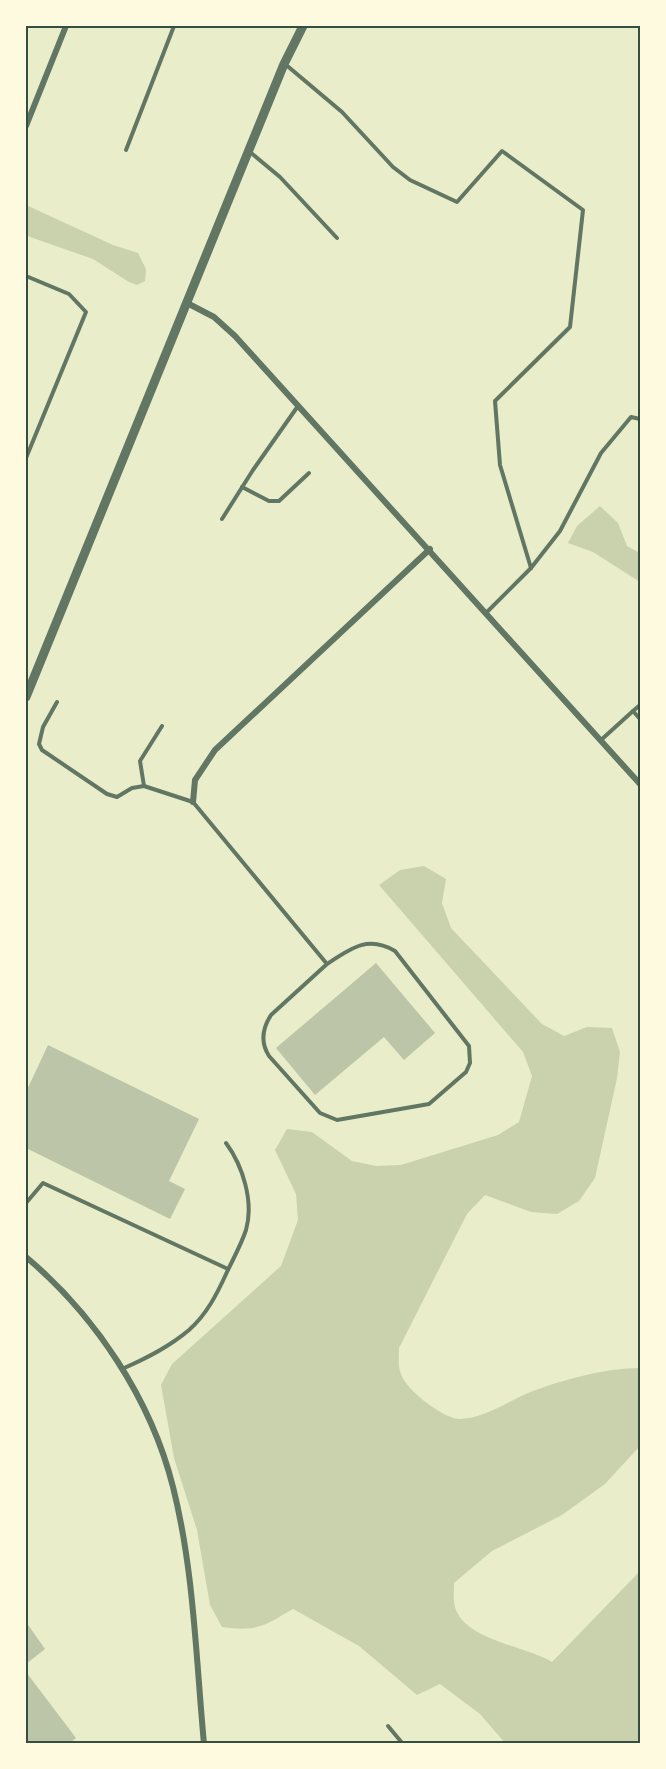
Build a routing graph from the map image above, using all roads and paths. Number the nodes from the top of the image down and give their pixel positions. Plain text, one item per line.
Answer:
1 (66, 26) edge
2 (174, 26) edge
3 (295, 26) edge
4 (303, 26) edge
5 (291, 48) junction
6 (284, 64) junction
7 (26, 126) edge
8 (126, 150) dead end
9 (250, 152) junction
10 (337, 238) dead end
11 (26, 276) edge
12 (186, 303) junction
13 (299, 406) junction
14 (640, 419) edge
15 (26, 458) edge
16 (309, 473) dead end
17 (242, 487) junction
18 (222, 519) dead end
19 (430, 549) junction
20 (531, 568) junction
21 (487, 612) junction
22 (26, 697) edge
23 (57, 702) dead end
24 (640, 705) edge
25 (633, 711) junction
26 (640, 719) edge
27 (162, 726) dead end
28 (601, 740) junction
29 (640, 784) edge
30 (144, 786) junction
31 (193, 802) junction
32 (327, 964) junction
33 (226, 1143) dead end
34 (26, 1203) edge
35 (26, 1257) edge
36 (228, 1269) junction
37 (122, 1369) junction
38 (388, 1726) dead end
39 (204, 1743) edge
40 (403, 1743) edge

1 - 7 street
2 - 8 lane
3 - 5 street
4 - 5 street
5 - 6 street
6 - 9 street
6 - 20 lane
9 - 10 lane
9 - 12 street
11 - 15 lane
12 - 13 street
12 - 22 street
13 - 17 lane
13 - 19 street
14 - 20 lane
16 - 17 lane
17 - 18 lane
19 - 21 street
19 - 31 street
20 - 21 lane
21 - 28 street
23 - 30 lane
24 - 25 lane
25 - 26 lane
25 - 28 lane
27 - 30 lane
28 - 29 street
30 - 31 lane
31 - 32 lane
32 - 32 lane
33 - 36 lane
34 - 36 lane
35 - 37 street
36 - 37 lane
37 - 39 street
38 - 40 lane

